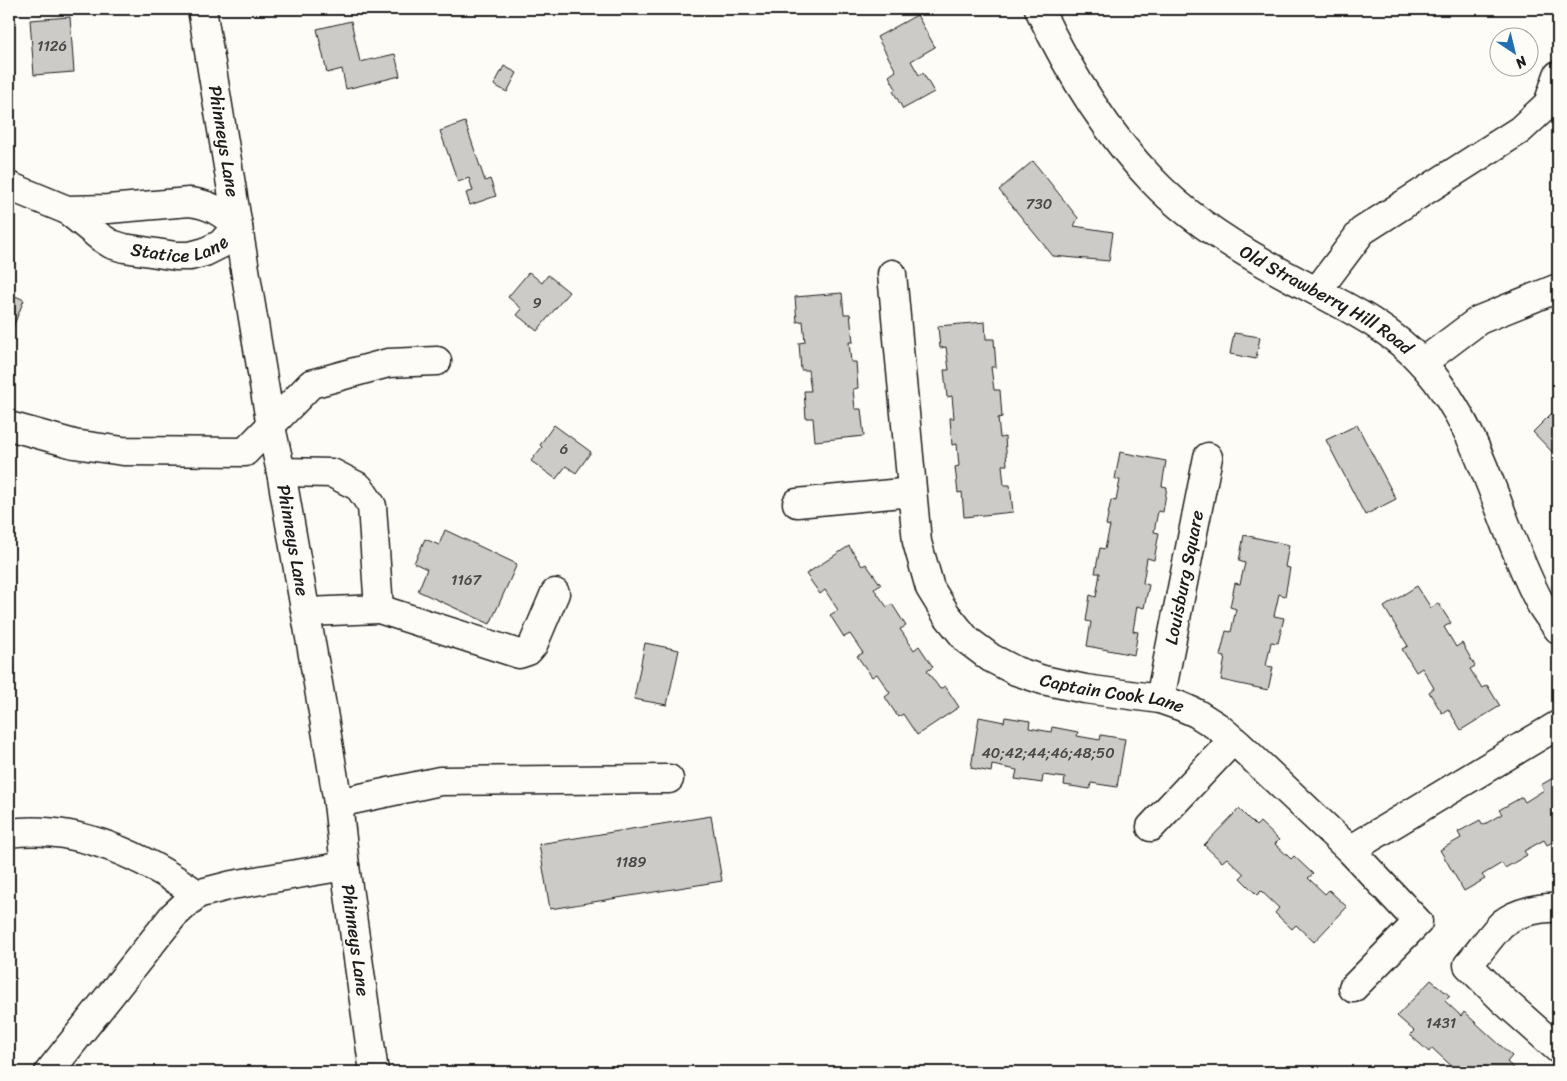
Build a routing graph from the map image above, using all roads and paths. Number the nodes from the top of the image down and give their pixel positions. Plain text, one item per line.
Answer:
1 (202, 9) edge
2 (1039, 9) edge
3 (1558, 75) edge
4 (9, 186) edge
5 (67, 210) junction
6 (238, 225) junction
7 (892, 274) dead end
8 (1558, 288) edge
9 (1317, 291) junction
10 (437, 362) dead end
11 (1422, 363) junction
12 (9, 426) edge
13 (271, 426) junction
14 (1208, 457) dead end
15 (281, 472) junction
16 (912, 492) junction
17 (797, 503) dead end
18 (555, 593) dead end
19 (379, 608) junction
20 (307, 612) junction
21 (1558, 629) edge
22 (1160, 699) junction
23 (1558, 725) edge
24 (1233, 740) junction
25 (669, 779) dead end
26 (338, 803) junction
27 (1151, 827) dead end
28 (9, 833) edge
29 (1350, 850) junction
30 (345, 866) junction
31 (197, 894) junction
32 (1558, 908) edge
33 (1353, 988) dead end
34 (1558, 1049) edge
35 (49, 1072) edge
36 (374, 1072) edge

1 - 6 street, Phinneys Lane
2 - 9 street, Old Strawberry Hill Road
3 - 9 street
4 - 5 street, Statice Lane
5 - 6 street, Statice Lane
5 - 6 street, Statice Lane
6 - 13 street, Phinneys Lane
7 - 16 street, Captain Cook Lane
8 - 11 street
9 - 11 street, Old Strawberry Hill Road
10 - 13 street
11 - 21 street, Old Strawberry Hill Road
12 - 13 street
13 - 15 street, Phinneys Lane
14 - 22 street, Louisburg Square
15 - 19 street
15 - 20 street, Phinneys Lane
16 - 17 street
16 - 22 street, Captain Cook Lane
18 - 19 street
19 - 20 street
20 - 26 street, Phinneys Lane
22 - 24 street, Captain Cook Lane
23 - 29 street
24 - 27 street
24 - 29 street, Captain Cook Lane
25 - 26 street
26 - 30 street, Phinneys Lane
28 - 31 street
29 - 33 street, Captain Cook Lane
30 - 31 street
30 - 36 street, Phinneys Lane
31 - 35 street
32 - 34 street

